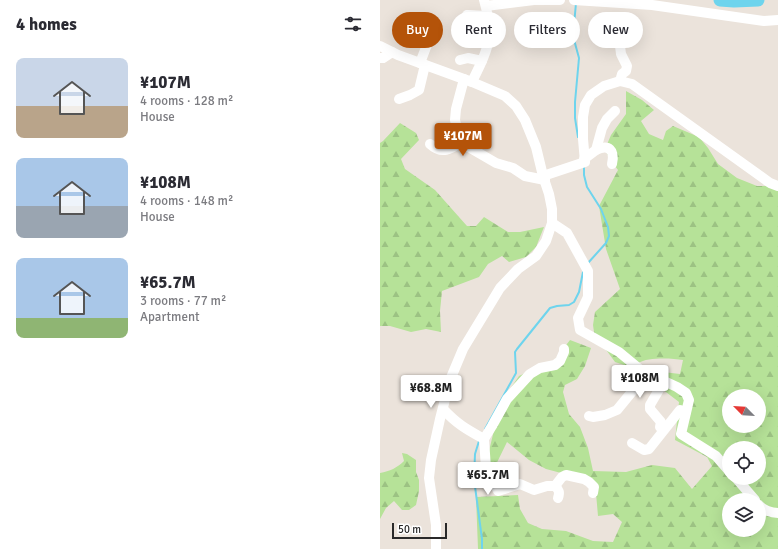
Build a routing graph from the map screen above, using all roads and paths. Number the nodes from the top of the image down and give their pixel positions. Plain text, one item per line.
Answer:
1 (560, 0) edge
2 (574, 0) edge
3 (485, 2) edge
4 (486, 12) edge
5 (778, 20) edge
6 (380, 46) edge
7 (427, 48) edge
8 (487, 48) edge
9 (620, 48) edge
10 (392, 52) junction
11 (380, 58) edge
12 (460, 60) dead end
13 (482, 61) junction
14 (423, 64) junction
15 (468, 81) junction
16 (620, 81) junction
17 (399, 99) dead end
18 (615, 111) dead end
19 (462, 142) junction
20 (430, 144) dead end
21 (596, 150) junction
22 (584, 159) junction
23 (612, 164) dead end
24 (544, 178) junction
25 (778, 186) edge
26 (552, 223) junction
27 (564, 349) dead end
28 (644, 374) junction
29 (664, 381) junction
30 (443, 409) junction
31 (686, 412) junction
32 (589, 416) dead end
33 (660, 427) dead end
34 (484, 438) junction
35 (632, 443) dead end
36 (722, 463) edge
37 (742, 485) edge
38 (555, 486) junction
39 (593, 492) dead end
40 (749, 493) edge
41 (558, 498) dead end
42 (766, 510) edge
43 (778, 513) edge
44 (436, 549) edge

1 - 3 street
2 - 5 street
3 - 4 street
6 - 10 street
7 - 14 street
8 - 13 street
9 - 16 street
10 - 11 street
10 - 14 street
12 - 13 street
13 - 15 street
14 - 15 street
14 - 17 street
15 - 19 street
15 - 24 street
16 - 22 street
16 - 25 street
18 - 21 street
19 - 20 street
19 - 24 street
21 - 22 street
21 - 23 street
22 - 24 street
24 - 26 street
26 - 28 street
26 - 30 street
27 - 34 street
28 - 29 street
28 - 32 street
29 - 31 street
29 - 33 street
30 - 34 street
30 - 44 street
31 - 35 street
31 - 36 street
34 - 38 street
37 - 40 street
38 - 39 street
38 - 41 street
42 - 43 street

